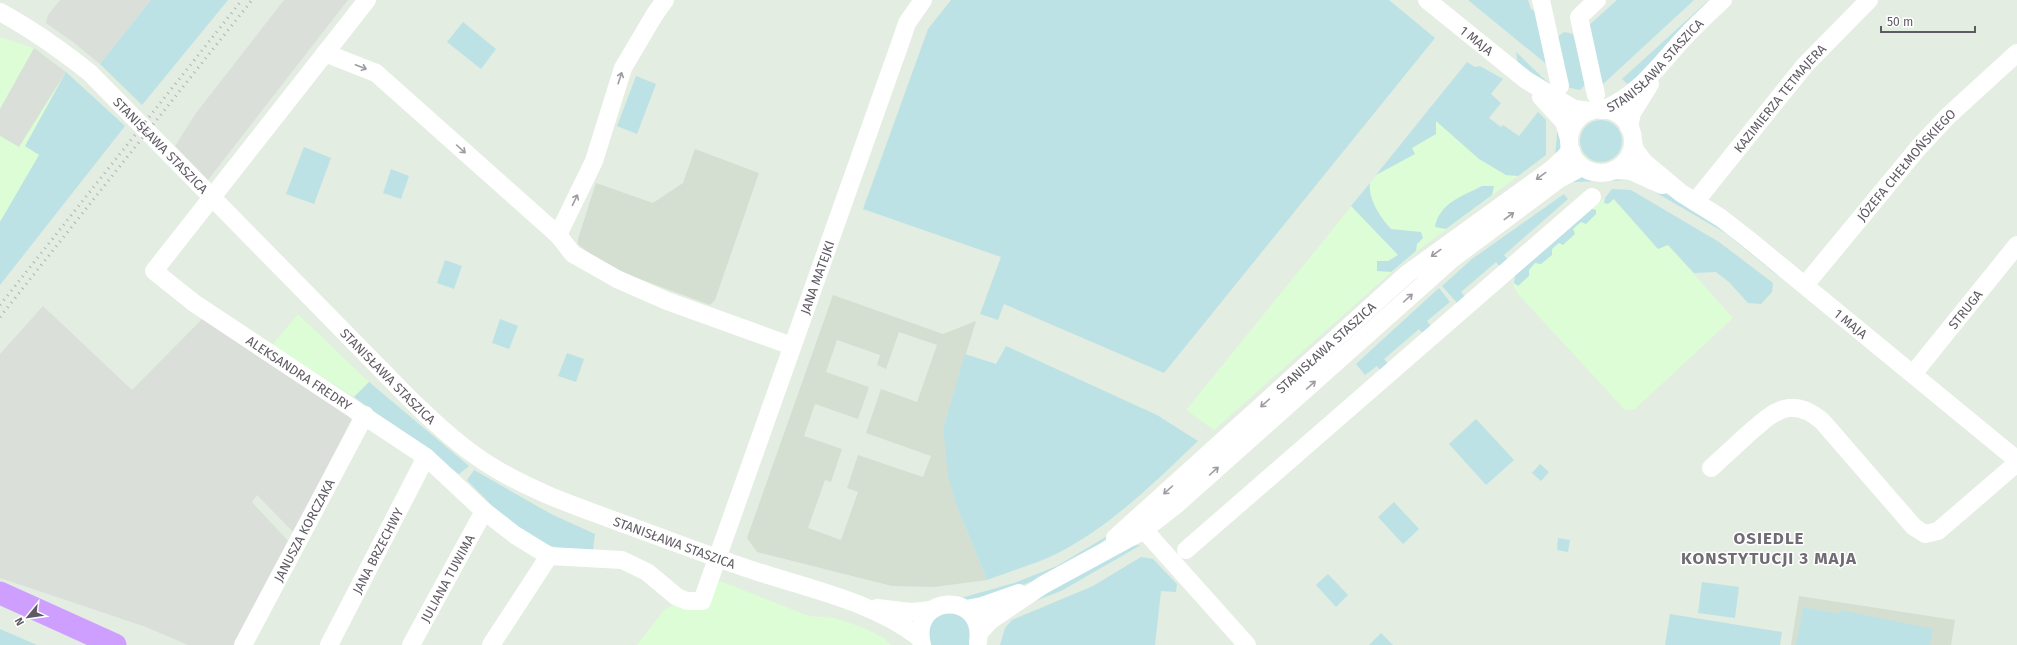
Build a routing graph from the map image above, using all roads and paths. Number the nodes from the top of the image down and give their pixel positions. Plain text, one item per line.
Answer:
1 (366, 0) edge
2 (665, 0) edge
3 (924, 0) edge
4 (1427, 0) edge
5 (1541, 0) edge
6 (1597, 0) edge
7 (1723, 0) edge
8 (1869, 0) edge
9 (0, 12) edge
10 (325, 53) junction
11 (2017, 53) edge
12 (1659, 68) junction
13 (1526, 80) junction
14 (1560, 86) dead end
15 (1596, 105) junction
16 (1631, 134) junction
17 (1570, 145) junction
18 (1582, 167) junction
19 (1614, 170) junction
20 (1592, 197) dead end
21 (1688, 198) junction
22 (558, 235) junction
23 (2017, 245) edge
24 (1805, 285) junction
25 (792, 346) junction
26 (1913, 374) junction
27 (365, 415) junction
28 (426, 457) junction
29 (2017, 462) edge
30 (1711, 468) dead end
31 (484, 511) junction
32 (1139, 525) junction
33 (1186, 550) dead end
34 (549, 556) junction
35 (717, 558) junction
36 (1043, 585) junction
37 (862, 606) junction
38 (966, 609) junction
39 (931, 610) junction
40 (978, 639) edge
41 (921, 641) edge
42 (243, 645) edge
43 (329, 645) edge
44 (411, 645) edge
45 (491, 645) edge
46 (1247, 645) edge

1 - 10 street, ALEKSANDRA FREDRY
22 -> 2 street
3 - 25 street, JANA MATEJKI
4 - 13 street, 1 MAJA
5 - 14 street
6 - 15 street
7 - 12 street, STANISŁAWA STASZICA
8 - 21 street, KAZIMIERZA TETMAJERA
9 - 35 street, STANISŁAWA STASZICA
10 -> 22 street
10 - 27 street, ALEKSANDRA FREDRY
11 - 24 street, JÓZEFA CHEŁMOŃSKIEGO
12 - 15 street, STANISŁAWA STASZICA
12 - 16 street
13 - 15 street, 1 MAJA
13 - 17 street, 1 MAJA
15 - 16 street
15 - 17 street
16 - 19 street
16 - 21 street, 1 MAJA
17 - 18 street
17 -> 32 street, STANISŁAWA STASZICA
18 - 19 street
32 -> 18 street, STANISŁAWA STASZICA
19 - 21 street, 1 MAJA
20 - 33 street
21 - 24 street, 1 MAJA
22 - 25 street
23 - 26 street, STRUGA
24 - 26 street, 1 MAJA
25 - 35 street, JANA MATEJKI
26 - 29 street, 1 MAJA
27 - 28 street, ALEKSANDRA FREDRY
27 - 42 street, JANUSZA KORCZAKA
28 - 31 street, ALEKSANDRA FREDRY
28 - 43 street, JANA BRZECHWY
29 - 30 street
31 - 34 street, ALEKSANDRA FREDRY
31 - 44 street, JULIANA TUWIMA
32 - 36 street, STANISŁAWA STASZICA
32 - 46 street
34 - 35 street, ALEKSANDRA FREDRY
34 - 45 street
35 - 37 street, STANISŁAWA STASZICA
36 - 38 street, STANISŁAWA STASZICA
36 - 40 street, STANISŁAWA STASZICA
37 - 39 street, STANISŁAWA STASZICA
37 - 41 street, STANISŁAWA STASZICA
38 - 39 street, STANISŁAWA STASZICA
38 - 40 street
39 - 41 street

